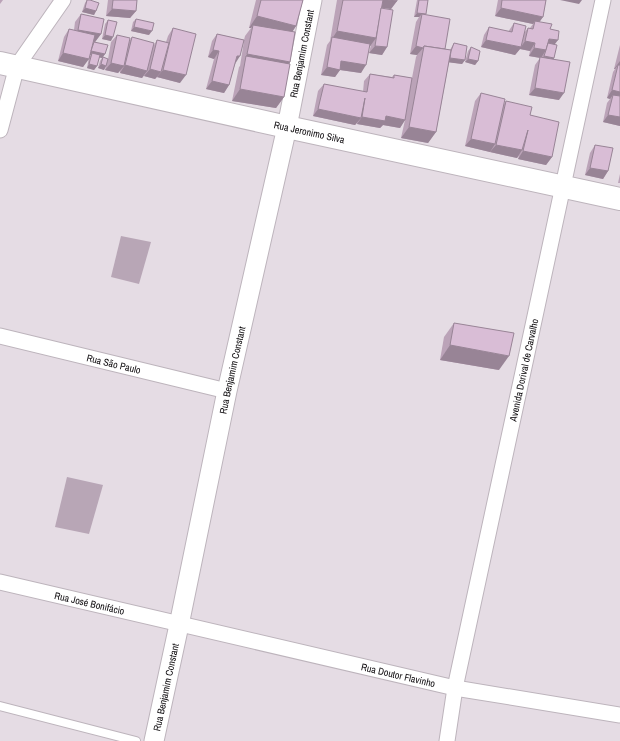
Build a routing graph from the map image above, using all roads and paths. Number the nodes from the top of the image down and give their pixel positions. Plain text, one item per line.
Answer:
1 (63, 0) edge
2 (312, 0) edge
3 (603, 0) edge
4 (8, 64) edge
5 (287, 127) junction
6 (0, 130) edge
7 (563, 186) junction
8 (620, 199) edge
9 (0, 336) edge
10 (227, 391) junction
11 (0, 582) edge
12 (179, 625) junction
13 (455, 688) junction
14 (0, 706) edge
15 (620, 715) edge
16 (136, 741) edge
17 (154, 741) edge
18 (448, 741) edge

1 - 4 street
2 - 5 street, Rua Benjamim Constant
3 - 7 street, Avenida Dorival de Carvalho
4 - 5 main road, Rua Jeronimo Silva
4 - 6 street
5 - 7 main road, Rua Jeronimo Silva
5 - 10 street, Rua Benjamim Constant
7 - 8 main road, Rua Jeronimo Silva
7 - 13 street, Avenida Dorival de Carvalho
9 - 10 street, Rua São Paulo
10 - 12 street, Rua Benjamim Constant
11 - 12 street, Rua José Bonifácio
12 - 13 street, Rua Doutor Flavinho
12 - 17 street, Rua Benjamim Constant
13 - 15 street, Rua Doutor Flavinho
13 - 18 street, Avenida Dorival de Carvalho
14 - 16 lane

